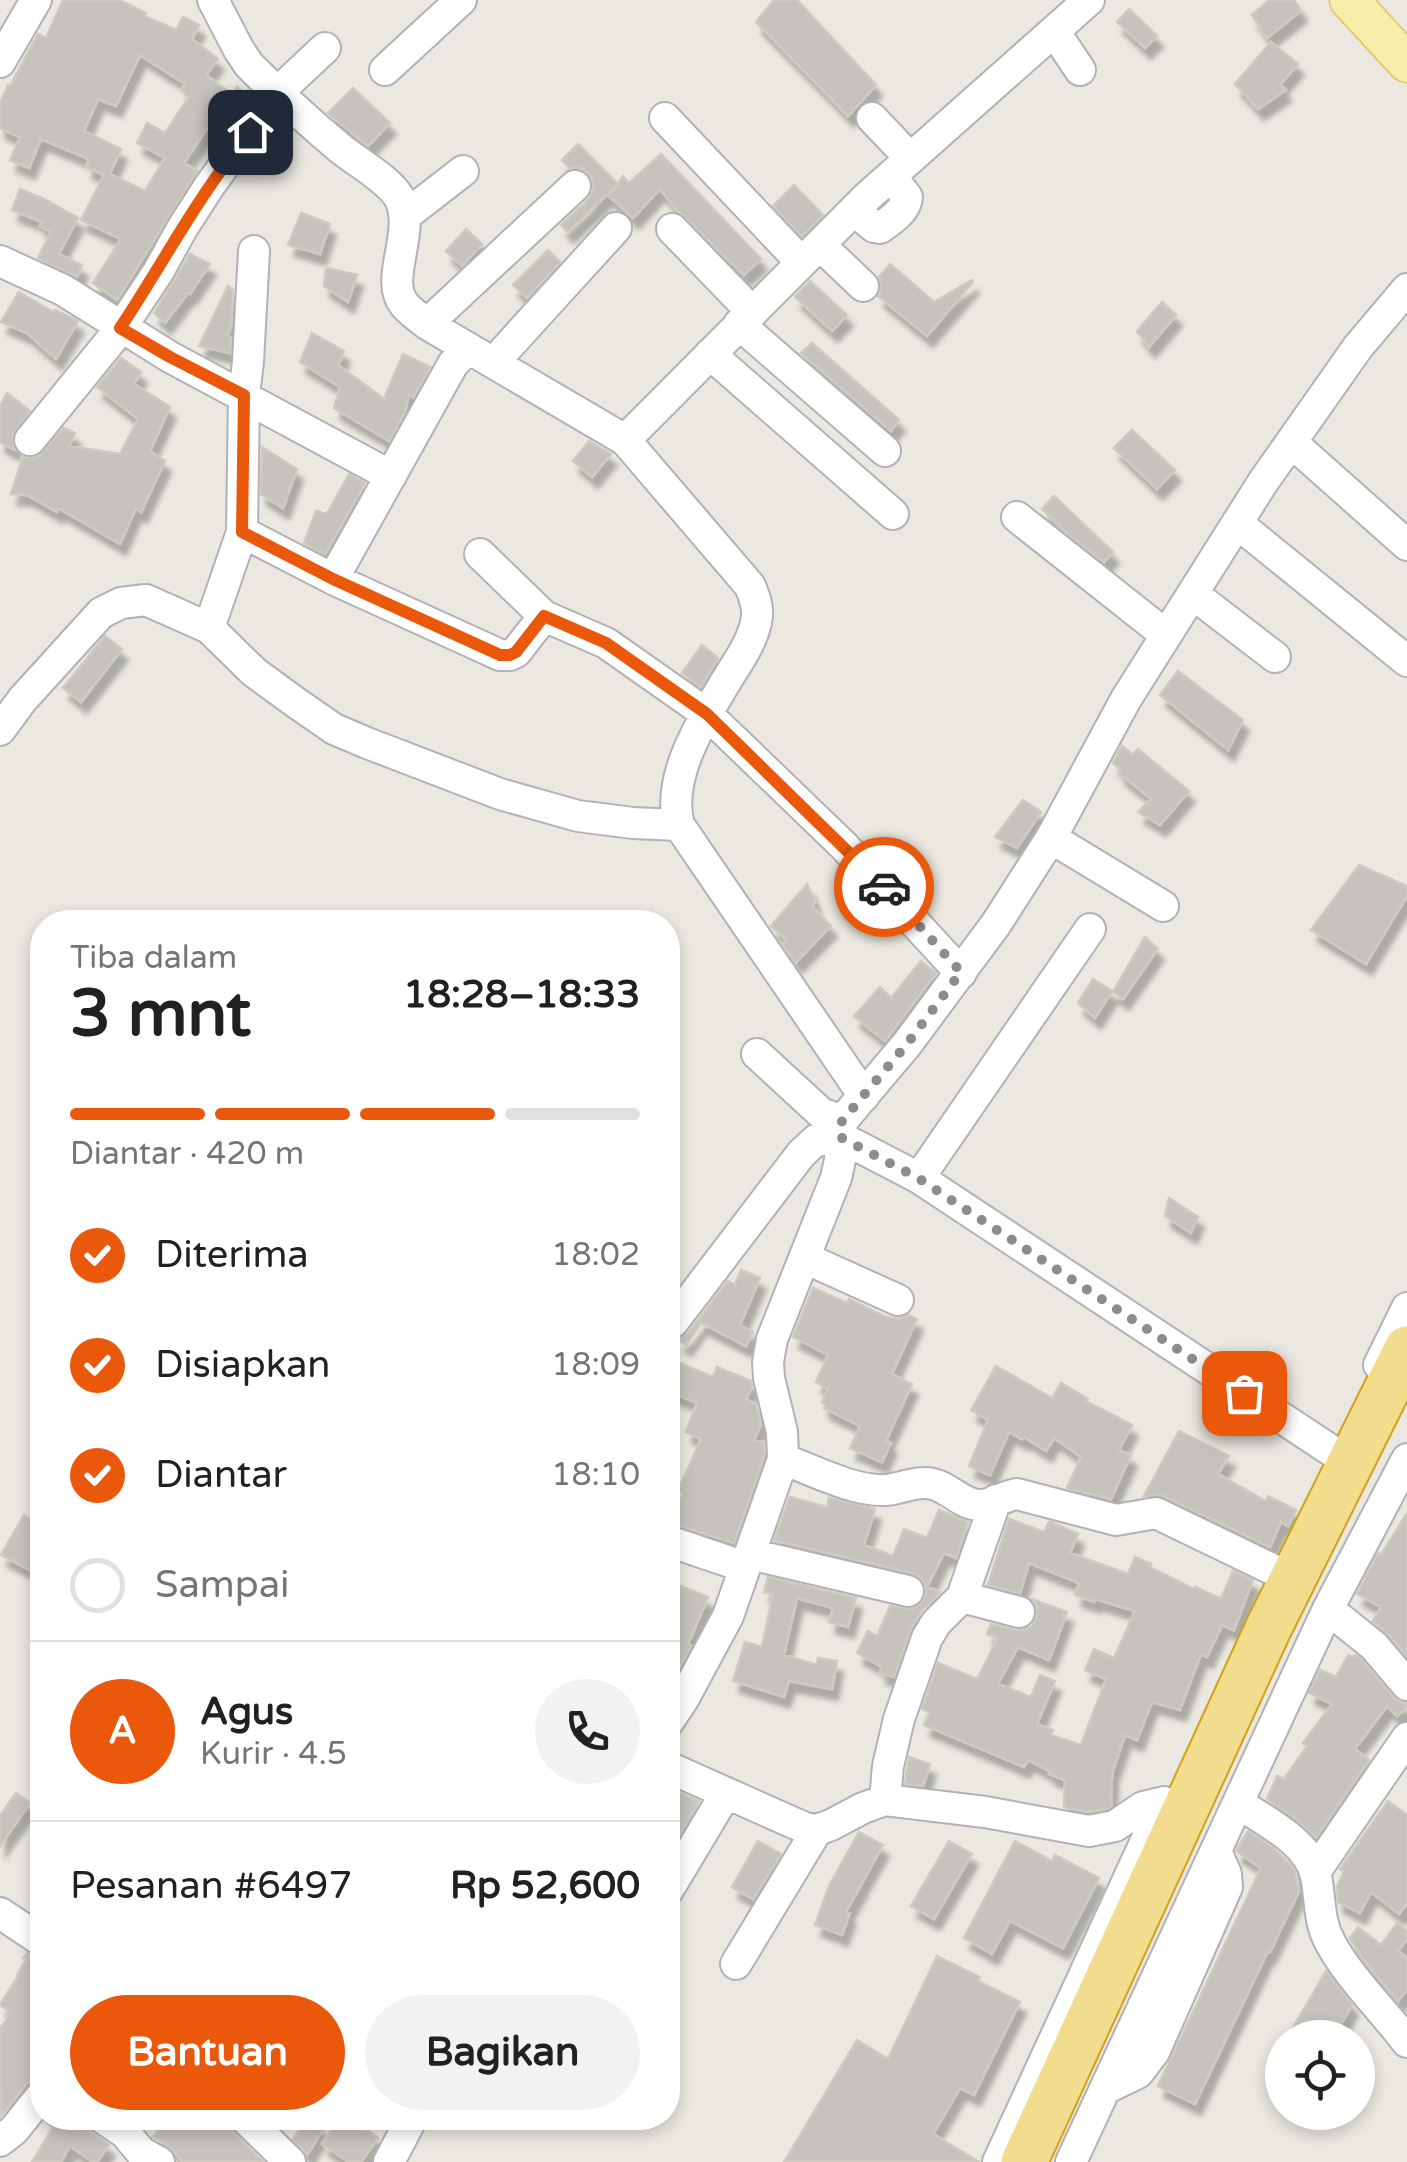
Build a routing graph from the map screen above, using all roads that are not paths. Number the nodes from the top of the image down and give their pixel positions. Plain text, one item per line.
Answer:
1 (36, 0) edge
2 (213, 0) edge
3 (460, 0) edge
4 (1089, 0) edge
5 (1351, 1) edge
6 (1054, 31) junction
7 (325, 48) dead end
8 (0, 62) edge
9 (1407, 63) edge
10 (385, 70) dead end
11 (1080, 70) dead end
12 (277, 93) junction
13 (665, 118) dead end
14 (872, 118) dead end
15 (900, 167) junction
16 (463, 172) dead end
17 (575, 186) dead end
18 (405, 216) junction
19 (616, 228) dead end
20 (672, 229) dead end
21 (254, 250) dead end
22 (810, 253) junction
23 (0, 261) edge
24 (863, 286) dead end
25 (1407, 289) edge
26 (745, 318) junction
27 (428, 324) junction
28 (120, 328) junction
29 (710, 354) junction
30 (480, 355) junction
31 (244, 395) junction
32 (30, 440) dead end
33 (625, 440) junction
34 (1291, 442) junction
35 (885, 451) dead end
36 (391, 476) junction
37 (893, 514) dead end
38 (1017, 516) dead end
39 (1237, 523) junction
40 (242, 532) junction
41 (1407, 545) edge
42 (480, 554) dead end
43 (333, 579) junction
44 (1193, 594) junction
45 (544, 616) junction
46 (209, 628) junction
47 (1166, 635) junction
48 (1275, 657) dead end
49 (1407, 661) edge
50 (707, 714) junction
51 (0, 730) edge
52 (680, 825) junction
53 (1051, 838) junction
54 (1163, 906) dead end
55 (1090, 929) dead end
56 (961, 972) junction
57 (757, 1054) dead end
58 (864, 1096) junction
59 (841, 1129) junction
60 (918, 1178) junction
61 (806, 1258) junction
62 (898, 1300) dead end
63 (1407, 1308) edge
64 (680, 1313) edge
65 (1407, 1349) edge
66 (1407, 1413) edge
67 (1335, 1453) junction
68 (782, 1459) junction
69 (1407, 1459) edge
70 (1400, 1494) edge
71 (996, 1500) junction
72 (680, 1544) edge
73 (748, 1560) junction
74 (1276, 1572) junction
75 (908, 1591) dead end
76 (962, 1597) junction
77 (1328, 1609) junction
78 (1019, 1612) dead end
79 (1407, 1686) edge
80 (680, 1704) edge
81 (1403, 1753) edge
82 (680, 1772) edge
83 (726, 1793) junction
84 (885, 1800) junction
85 (1164, 1802) junction
86 (1238, 1804) junction
87 (817, 1830) junction
88 (680, 1870) edge
89 (1315, 1872) junction
90 (0, 1913) edge
91 (30, 1933) edge
92 (736, 1964) dead end
93 (1407, 2042) edge
94 (30, 2110) edge
95 (121, 2130) edge
96 (257, 2130) edge
97 (406, 2130) edge
98 (0, 2140) edge
99 (159, 2162) edge
100 (290, 2162) edge
101 (389, 2162) edge
102 (998, 2162) edge
103 (1024, 2162) edge
104 (1050, 2162) edge
105 (1071, 2162) edge

1 - 8 street
2 - 12 street
3 - 10 street
4 - 6 street
5 - 9 main road
6 - 11 street
6 - 15 street
7 - 12 street
12 - 18 street
12 - 28 street
13 - 22 street
14 - 15 street
15 - 22 street
16 - 18 street
17 - 27 street
18 - 27 street
19 - 30 street
20 - 26 street
21 - 31 street
22 - 24 street
22 - 26 street
23 - 28 street
25 - 34 street
26 - 29 street
26 - 35 street
27 - 30 street
28 - 31 street
28 - 32 street
29 - 33 street
29 - 37 street
30 - 33 street
30 - 36 street
31 - 36 street
31 - 40 street
33 - 50 street
34 - 39 street
34 - 41 street
36 - 43 street
38 - 47 street
39 - 44 street
39 - 49 street
40 - 43 street
40 - 46 street
42 - 45 street
43 - 45 street
44 - 47 street
44 - 48 street
45 - 50 street
46 - 51 street
46 - 52 street
47 - 53 street
50 - 52 street
50 - 56 street
52 - 58 street
53 - 54 street
53 - 56 street
55 - 60 street
56 - 58 street
57 - 59 street
58 - 59 street
59 - 60 street
59 - 61 street
59 - 64 street
60 - 67 street
61 - 62 street
61 - 68 street
63 - 67 street
65 - 103 highway
66 - 104 highway
67 - 74 street
68 - 71 street
68 - 73 street
69 - 70 street
70 - 77 street
71 - 74 street
71 - 76 street
72 - 73 street
73 - 75 street
73 - 80 street
74 - 85 street
76 - 78 street
76 - 84 street
77 - 79 street
77 - 86 street
81 - 89 street
82 - 83 street
83 - 87 street
83 - 88 street
84 - 85 street
84 - 87 street
85 - 102 street
86 - 89 street
86 - 105 street
87 - 92 street
89 - 93 street
90 - 91 street
94 - 98 street
95 - 99 street
96 - 100 street
97 - 101 street

